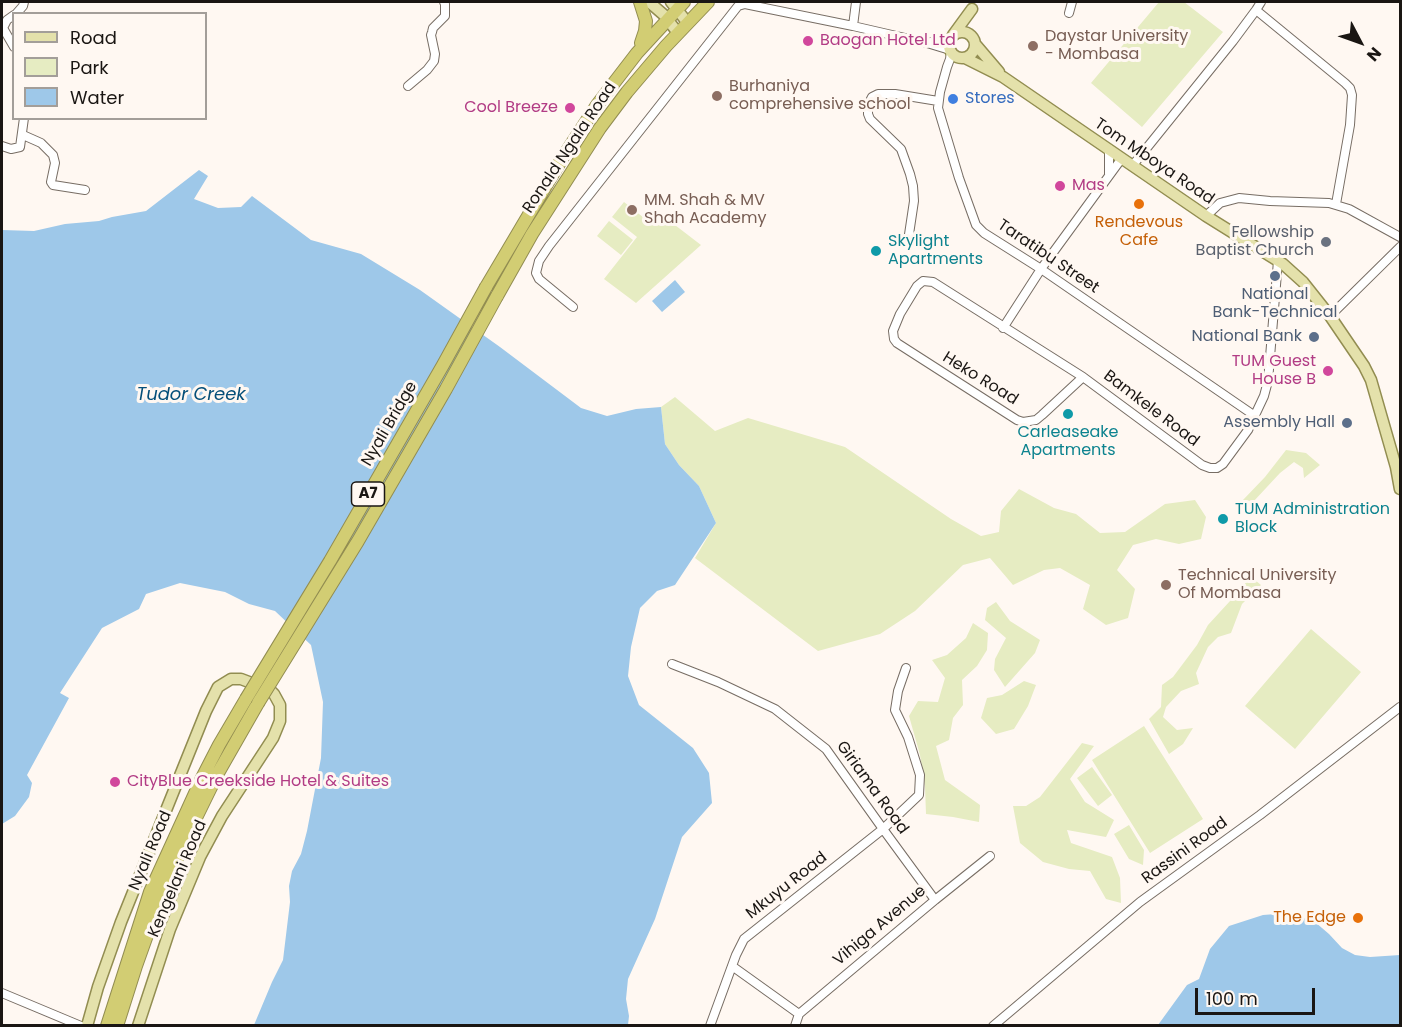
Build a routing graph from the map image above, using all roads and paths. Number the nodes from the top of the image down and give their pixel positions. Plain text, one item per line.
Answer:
1 (444, 2) edge
2 (640, 2) edge
3 (649, 2) edge
4 (708, 2) edge
5 (856, 2) edge
6 (1072, 2) edge
7 (677, 4) edge
8 (973, 5) edge
9 (1259, 6) edge
10 (1069, 13) dead end
11 (12, 16) edge
12 (667, 19) junction
13 (687, 22) junction
14 (853, 26) junction
15 (678, 33) junction
16 (970, 34) junction
17 (12, 44) edge
18 (951, 44) junction
19 (976, 45) junction
20 (637, 53) junction
21 (965, 58) junction
22 (1004, 77) junction
23 (408, 86) dead end
24 (938, 101) junction
25 (24, 120) edge
26 (23, 135) junction
27 (2, 146) edge
28 (1108, 149) junction
29 (1122, 158) junction
30 (1133, 165) junction
31 (1109, 175) junction
32 (85, 190) dead end
33 (1336, 204) junction
34 (1206, 216) junction
35 (1401, 237) edge
36 (908, 241) dead end
37 (1401, 247) edge
38 (1278, 261) junction
39 (1041, 269) junction
40 (486, 287) joint
41 (497, 296) joint
42 (573, 307) dead end
43 (1330, 316) junction
44 (1003, 328) junction
45 (1083, 377) junction
46 (1255, 416) junction
47 (1401, 489) edge
48 (672, 664) dead end
49 (906, 668) dead end
50 (252, 701) junction
51 (1401, 706) edge
52 (882, 829) junction
53 (990, 855) dead end
54 (934, 900) junction
55 (732, 966) junction
56 (2, 993) edge
57 (799, 1014) junction
58 (81, 1026) edge
59 (87, 1026) edge
60 (106, 1026) edge
61 (117, 1026) edge
62 (138, 1026) edge
63 (710, 1026) edge
64 (795, 1026) edge
65 (993, 1026) edge

1 - 23 street
2 - 20 highway
3 - 12 main road
4 - 13 highway, Ronald Ngala Road / A7
5 - 14 street
6 - 10 street
7 - 12 highway, Ronald Ngala Road / A7
7 - 13 main road
8 - 16 main road
8 - 18 main road
9 - 30 street
9 - 33 street
11 - 17 street
12 - 15 main road
12 - 20 highway, Ronald Ngala Road / A7
13 - 15 highway, Ronald Ngala Road / A7
14 - 18 street
14 - 42 street
15 - 41 highway, Ronald Ngala Road / A7
16 - 18 main road
16 - 19 main road
18 - 21 main road
18 - 24 street, Taratibu Street
19 - 21 main road
19 - 22 main road
20 - 40 highway, Ronald Ngala Road / A7
21 - 22 main road
22 - 28 main road, Tom Mboya Road
24 - 36 street
24 - 39 street, Taratibu Street
25 - 26 street
26 - 27 street
26 - 32 street
28 - 29 main road, Tom Mboya Road
28 - 31 street
29 - 30 main road, Tom Mboya Road
29 - 31 street
30 - 34 main road, Tom Mboya Road
31 - 39 street
33 - 34 street
33 - 35 street
34 - 38 main road, Tom Mboya Road
37 - 43 street
38 - 43 main road, Tom Mboya Road
38 - 46 street
39 - 44 street
39 - 46 street, Taratibu Street
40 - 50 highway, Nyali Bridge / A7, bridge
41 - 50 highway, Nyali Bridge / A7, bridge
43 - 47 main road, Tom Mboya Road
44 - 45 street, Heko Road
44 - 45 street, Heko Road
45 - 46 street, Bamkele Road
48 - 52 street, Giriama Road
49 - 52 street, Mkuyu Road
50 - 60 highway, Nyali Road / A7
50 - 61 highway, Nyali Road / A7
51 - 65 street, Rassini Road
52 - 54 street, Giriama Road
52 - 55 street, Mkuyu Road
53 - 54 street, Vihiga Avenue
54 - 57 street, Vihiga Avenue
55 - 57 street
55 - 63 street, Mkuyu Road
56 - 58 street
57 - 64 street
59 - 62 main road, Kengelani Road

